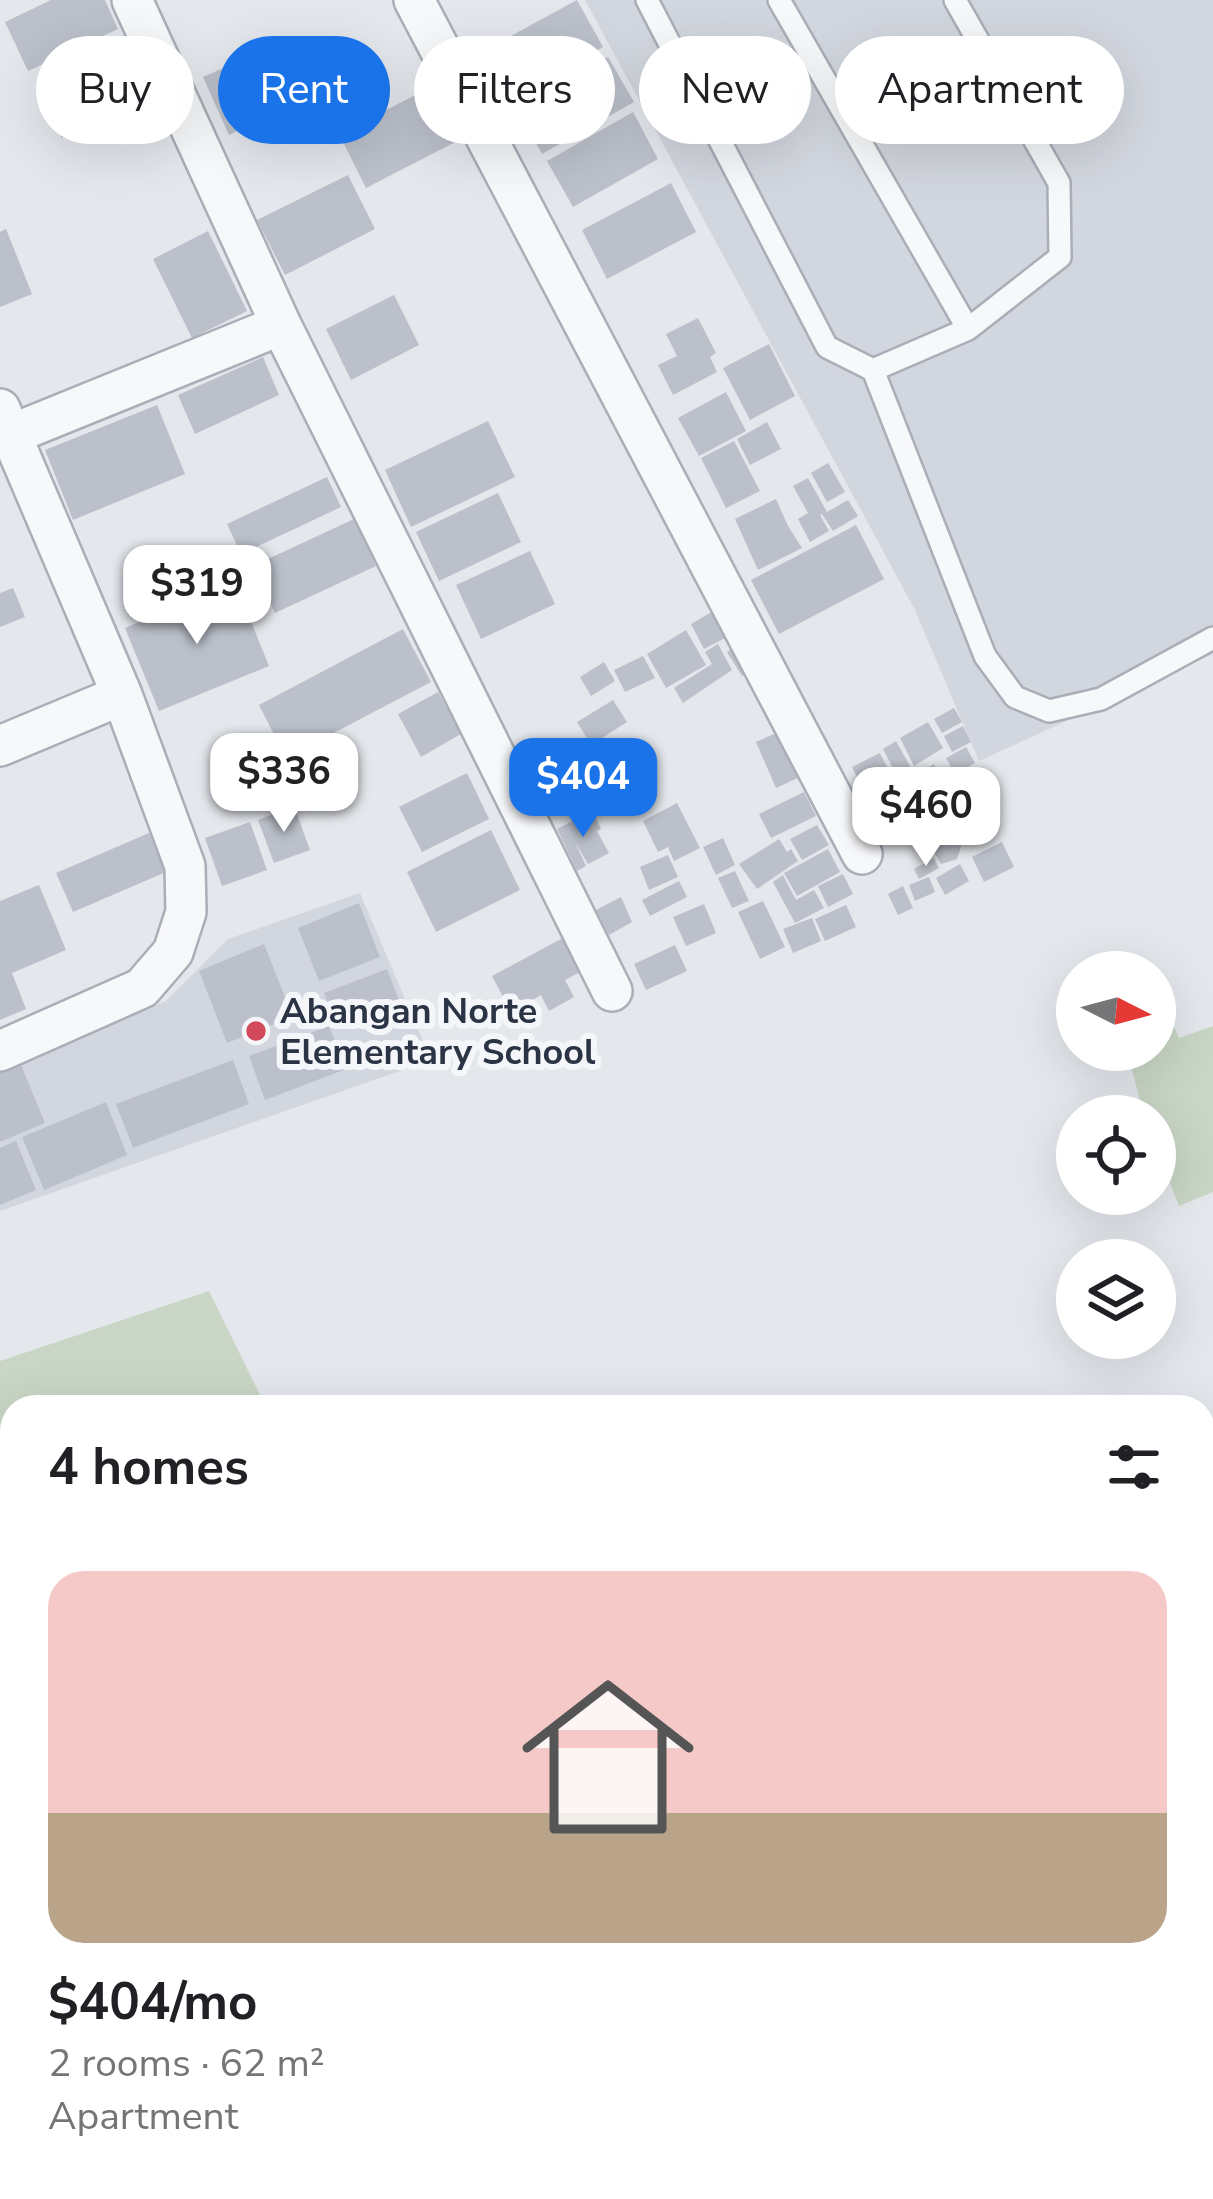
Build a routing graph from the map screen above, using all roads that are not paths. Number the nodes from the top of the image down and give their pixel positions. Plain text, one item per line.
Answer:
1 (132, 0) edge
2 (414, 0) edge
3 (647, 0) edge
4 (779, 0) edge
5 (956, 0) edge
6 (281, 326) junction
7 (968, 328) junction
8 (873, 370) junction
9 (4, 427) edge
10 (1213, 638) edge
11 (122, 695) junction
12 (0, 746) edge
13 (862, 854) dead end
14 (612, 991) dead end
15 (0, 1051) edge

1 - 6 street
2 - 13 street
3 - 8 lane
4 - 7 lane
5 - 7 lane
6 - 9 street
6 - 14 street
7 - 8 lane
8 - 10 lane
9 - 11 street
11 - 12 street
11 - 15 street

